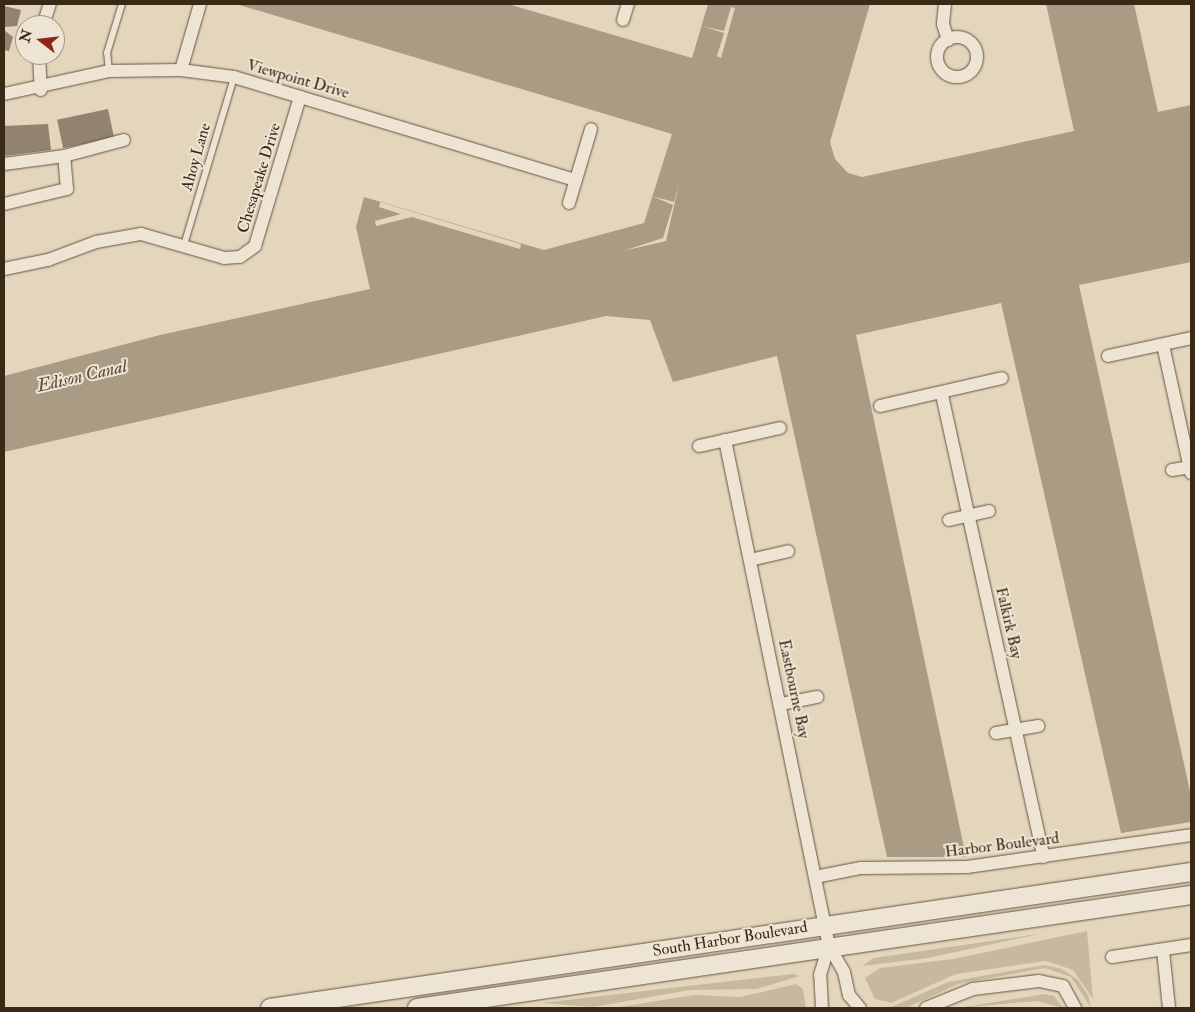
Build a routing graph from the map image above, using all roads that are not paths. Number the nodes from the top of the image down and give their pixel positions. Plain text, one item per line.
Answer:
1 (122, 4) edge
2 (200, 4) edge
3 (628, 4) edge
4 (945, 4) edge
5 (623, 20) dead end
6 (948, 40) dead end
7 (40, 65) edge
8 (181, 70) junction
9 (109, 71) junction
10 (234, 77) junction
11 (41, 90) junction
12 (4, 94) edge
13 (300, 97) junction
14 (591, 129) dead end
15 (124, 140) dead end
16 (64, 156) junction
17 (4, 164) edge
18 (576, 180) junction
19 (4, 204) edge
20 (569, 204) dead end
21 (184, 245) junction
22 (4, 270) edge
23 (1191, 338) edge
24 (1163, 344) junction
25 (1108, 356) dead end
26 (1002, 378) dead end
27 (942, 395) junction
28 (880, 406) dead end
29 (780, 428) dead end
30 (725, 440) junction
31 (699, 446) dead end
32 (1191, 469) edge
33 (1172, 470) dead end
34 (989, 511) dead end
35 (968, 516) junction
36 (949, 520) dead end
37 (788, 552) dead end
38 (750, 560) junction
39 (817, 697) dead end
40 (781, 704) junction
41 (1038, 726) dead end
42 (1017, 729) junction
43 (996, 733) dead end
44 (1191, 835) edge
45 (1044, 857) junction
46 (1191, 872) edge
47 (815, 876) junction
48 (1191, 895) edge
49 (827, 924) junction
50 (1191, 945) edge
51 (829, 946) junction
52 (1162, 950) junction
53 (1112, 957) dead end
54 (453, 982) junction
55 (456, 1005) edge
56 (270, 1008) edge
57 (417, 1008) edge
58 (822, 1008) edge
59 (860, 1008) edge
60 (926, 1008) edge
61 (1075, 1008) edge
62 (1169, 1008) edge

1 - 9 lane
2 - 8 street
3 - 5 street
4 - 6 street
7 - 11 street
8 - 9 street, Viewpoint Drive
8 - 10 street, Viewpoint Drive
9 - 11 street, Viewpoint Drive
10 - 13 street, Viewpoint Drive
10 - 21 lane, Ahoy Lane
11 - 12 street, Viewpoint Drive
13 - 18 street, Viewpoint Drive
13 - 21 street, Chesapeake Drive
14 - 18 street
15 - 16 street
16 - 17 street
16 - 19 street
18 - 20 street
21 - 22 street, Chesapeake Drive
23 - 24 street
24 - 25 street
24 - 32 street
26 - 27 street
27 - 28 street
27 - 35 street, Falkirk Bay
29 - 30 street
30 - 31 street
30 - 38 street, Eastbourne Bay
32 - 33 street
34 - 35 street
35 - 36 street
35 - 42 street, Falkirk Bay
37 - 38 street
38 - 40 street, Eastbourne Bay
39 - 40 street
40 - 47 street, Eastbourne Bay
41 - 42 street
42 - 43 street
42 - 45 street, Falkirk Bay
44 - 45 street, Harbor Boulevard
45 - 47 street, Harbor Boulevard
46 - 49 main road, South Harbor Boulevard
47 - 49 street, Eastbourne Bay
48 - 51 main road, South Harbor Boulevard
49 - 51 street, Eastbourne Bay
49 - 54 main road, South Harbor Boulevard
50 - 52 street
51 - 55 main road, South Harbor Boulevard
51 - 58 street, Eastbourne Bay
51 - 59 street, Eastbourne Bay
52 - 53 street
52 - 62 street
54 - 55 street
54 - 56 main road, South Harbor Boulevard
55 - 57 main road, South Harbor Boulevard
60 - 61 street

